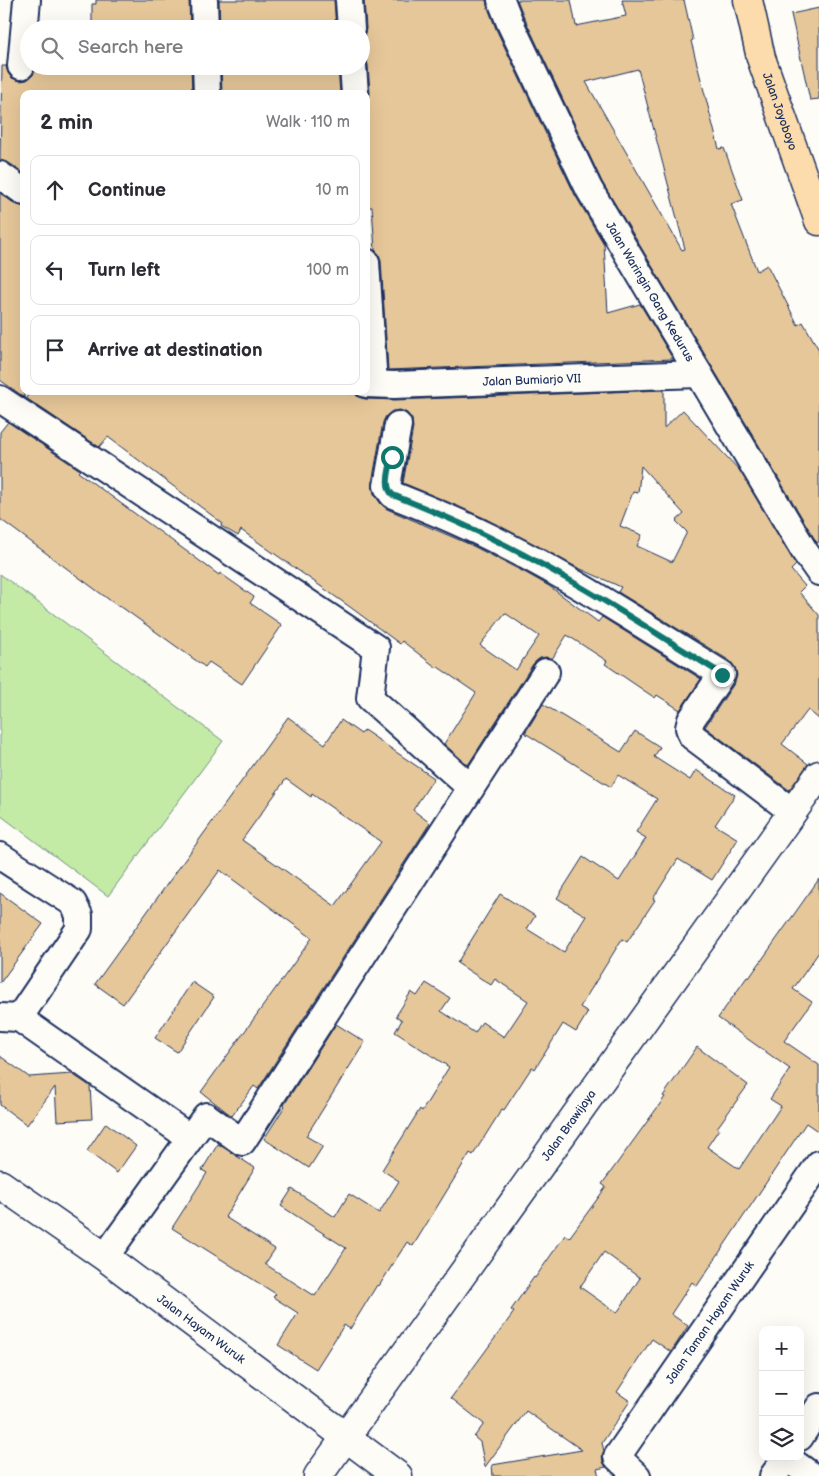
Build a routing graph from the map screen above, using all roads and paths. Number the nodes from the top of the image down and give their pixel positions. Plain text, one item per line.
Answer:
1 (27, 0) edge
2 (204, 0) edge
3 (349, 0) edge
4 (501, 0) edge
5 (748, 0) edge
6 (25, 20) edge
7 (205, 20) edge
8 (350, 20) edge
9 (206, 75) edge
10 (354, 75) edge
11 (207, 90) edge
12 (355, 90) edge
13 (0, 175) edge
14 (20, 189) edge
15 (819, 221) edge
16 (699, 374) junction
17 (370, 384) edge
18 (0, 399) edge
19 (398, 425) dead end
20 (819, 572) edge
21 (546, 672) dead end
22 (819, 775) edge
23 (471, 788) junction
24 (793, 812) junction
25 (0, 856) edge
26 (9, 1017) edge
27 (190, 1138) junction
28 (819, 1164) edge
29 (0, 1184) edge
30 (105, 1257) junction
31 (819, 1407) edge
32 (804, 1430) edge
33 (346, 1437) junction
34 (785, 1461) edge
35 (791, 1461) edge
36 (318, 1476) edge
37 (398, 1476) edge
38 (637, 1476) edge
39 (773, 1476) edge
40 (812, 1476) edge

1 - 6 street
2 - 7 street
3 - 8 street
4 - 16 street, Jalan Waringin Gang Kedurus
5 - 15 main road, Jalan Joyoboyo
9 - 11 street
10 - 12 street
13 - 14 street
16 - 17 street, Jalan Bumiarjo VII
16 - 20 street, Jalan Waringin Gang Kedurus
18 - 23 street
19 - 24 street
21 - 23 street
22 - 24 street, Jalan Brawijaya
23 - 27 street
24 - 33 street, Jalan Brawijaya
25 - 26 street
26 - 27 street
27 - 30 street
28 - 38 street, Jalan Taman Hayam Wuruk
29 - 30 street, Jalan Hayam Wuruk
30 - 33 street, Jalan Hayam Wuruk
31 - 32 street
33 - 36 street, Jalan Brawijaya
33 - 37 street, Jalan Hayam Wuruk
34 - 39 street
35 - 40 street

